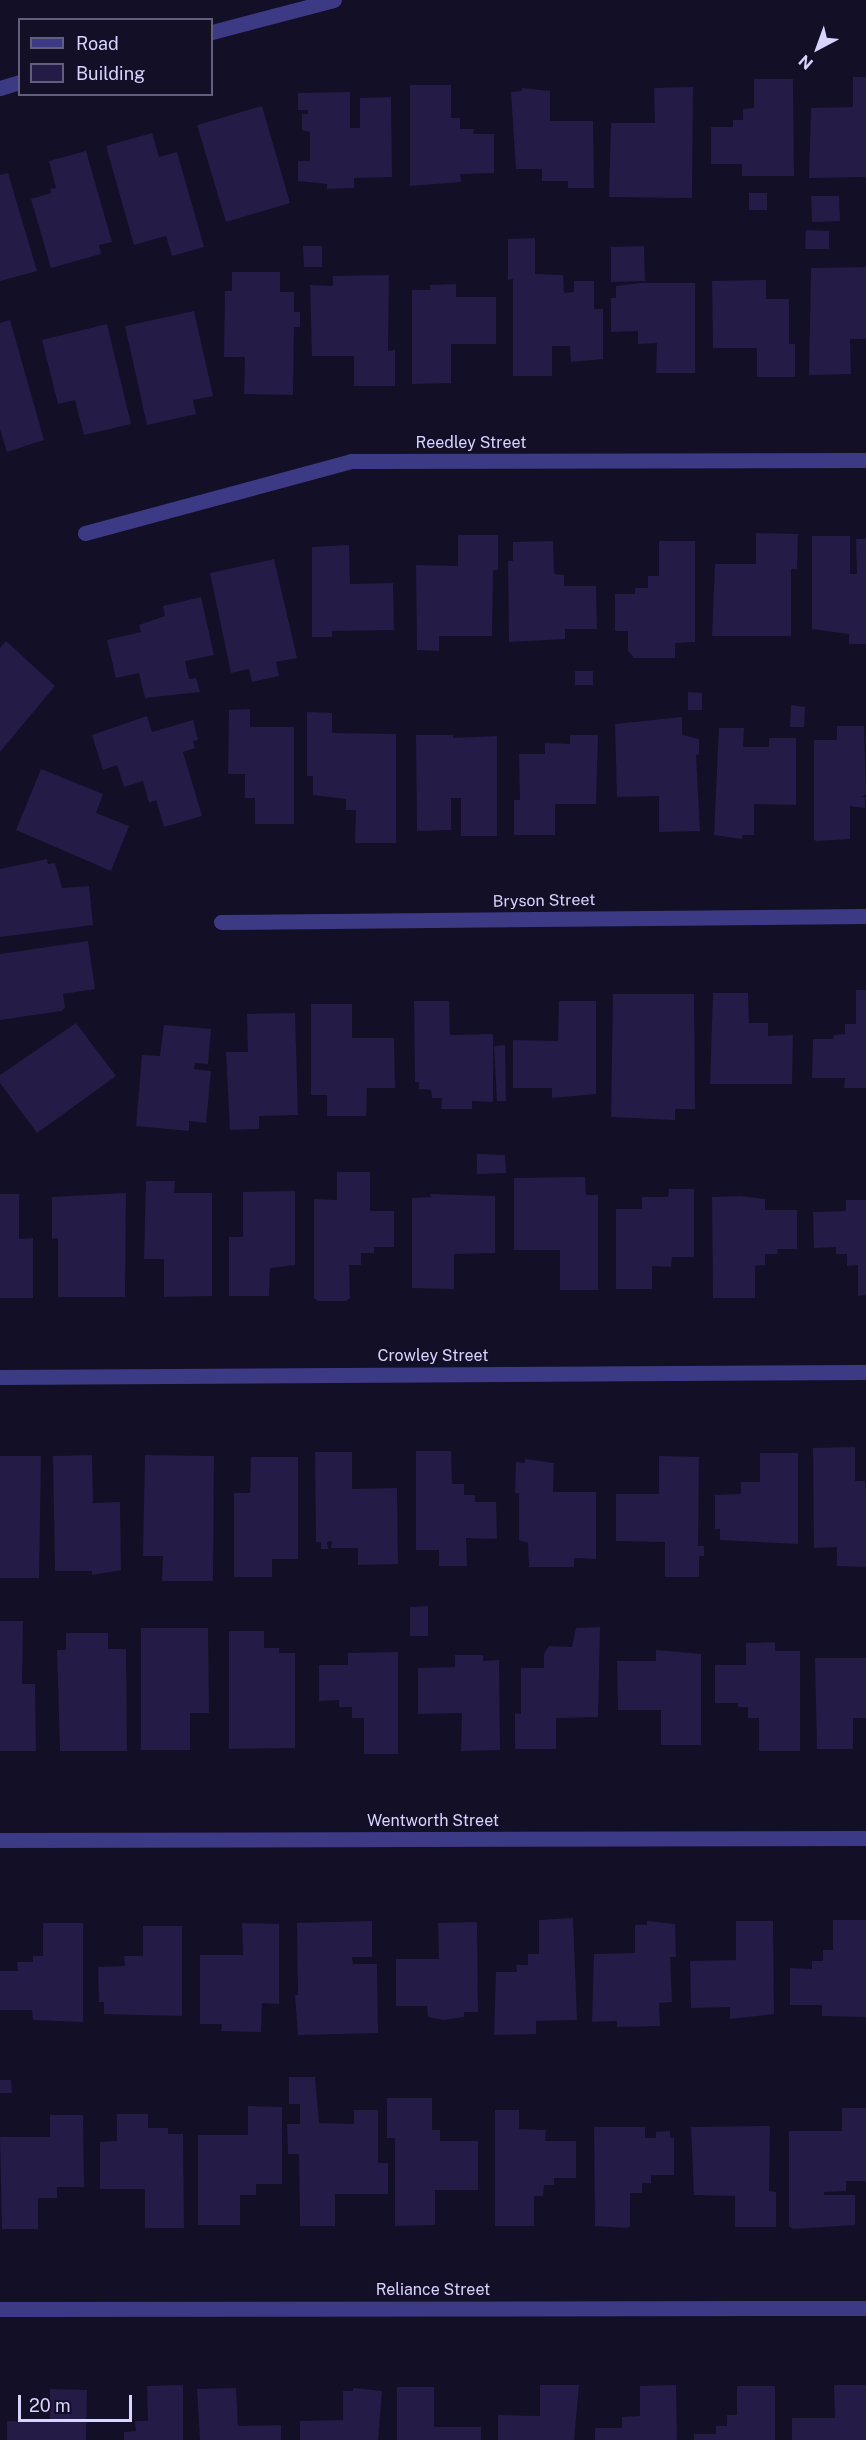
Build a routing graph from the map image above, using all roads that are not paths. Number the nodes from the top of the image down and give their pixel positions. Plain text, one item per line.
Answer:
1 (334, 0) edge
2 (213, 32) edge
3 (18, 82) edge
4 (0, 87) edge
5 (866, 460) edge
6 (85, 533) dead end
7 (866, 916) edge
8 (221, 922) dead end
9 (866, 1372) edge
10 (0, 1377) edge
11 (866, 1838) edge
12 (0, 1840) edge
13 (866, 2308) edge
14 (0, 2309) edge

1 - 2 street
3 - 4 street
5 - 6 street, Reedley Street
7 - 8 street, Bryson Street
9 - 10 street, Crowley Street
11 - 12 street, Wentworth Street
13 - 14 street, Reliance Street

